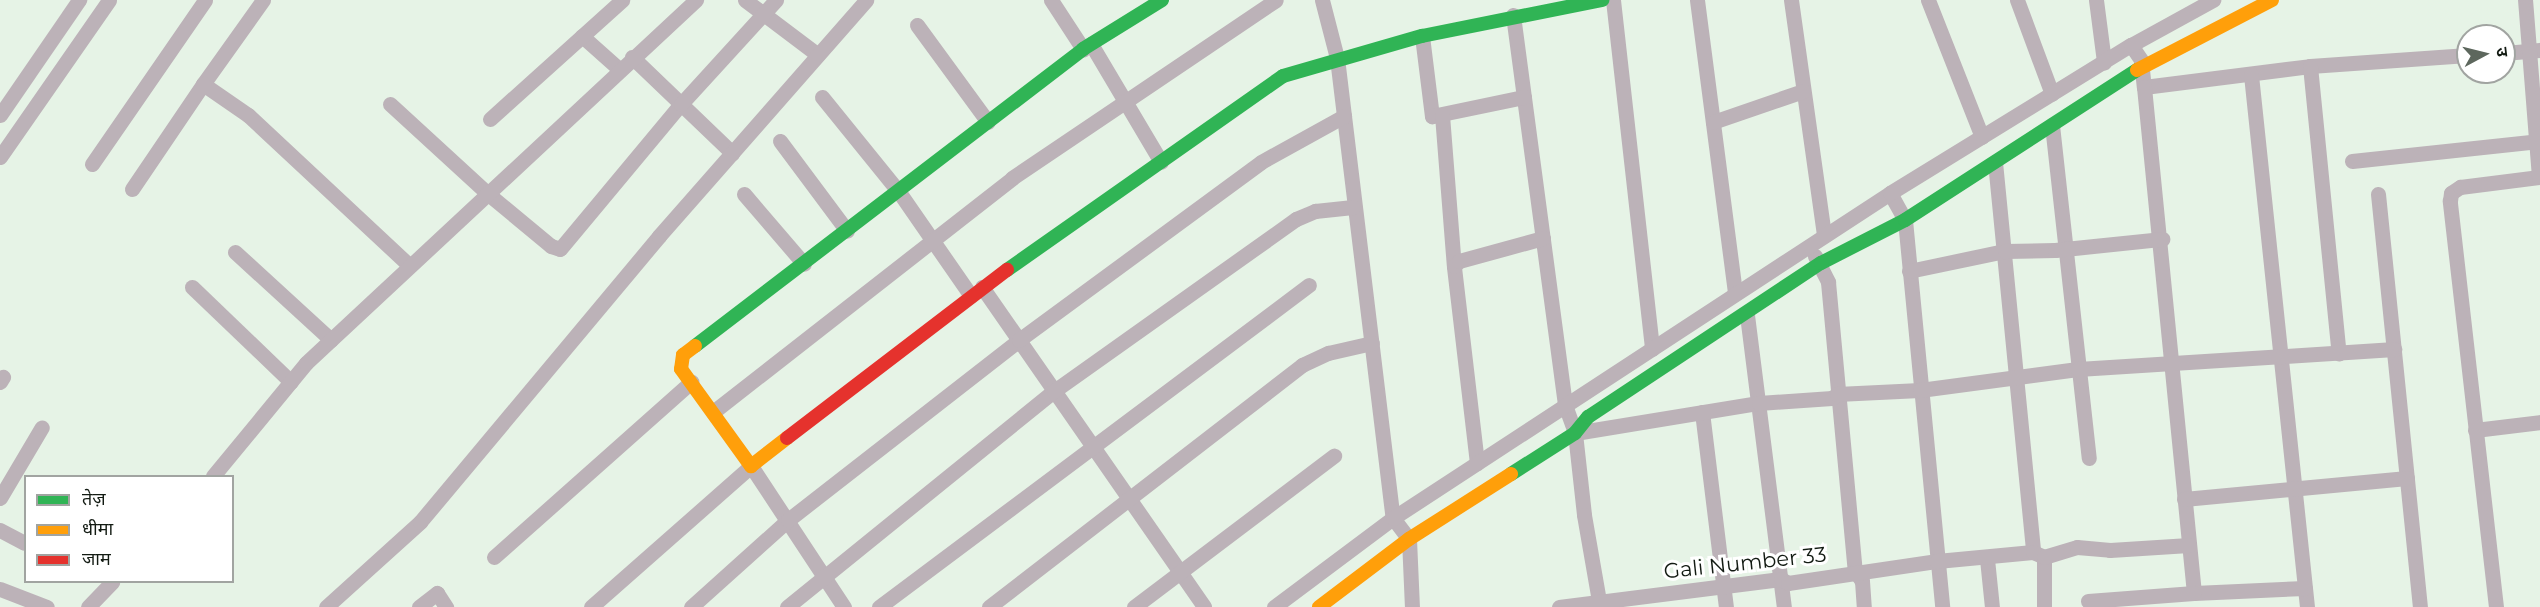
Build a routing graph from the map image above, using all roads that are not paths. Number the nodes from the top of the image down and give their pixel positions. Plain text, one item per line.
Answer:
1 (80, 0) edge
2 (109, 0) edge
3 (205, 0) edge
4 (263, 0) edge
5 (622, 0) edge
6 (696, 0) edge
7 (745, 0) edge
8 (776, 0) edge
9 (866, 0) edge
10 (1051, 0) edge
11 (1162, 0) edge
12 (1276, 0) edge
13 (1322, 0) edge
14 (1602, 0) edge
15 (1613, 0) edge
16 (1697, 0) edge
17 (1791, 0) edge
18 (1928, 0) edge
19 (2017, 0) edge
20 (2096, 0) edge
21 (2213, 0) edge
22 (2272, 0) edge
23 (2525, 0) edge
24 (763, 13) junction
25 (1513, 15) junction
26 (917, 26) dead end
27 (582, 36) junction
28 (1422, 36) junction
29 (1087, 47) junction
30 (2534, 50) edge
31 (2516, 52) edge
32 (818, 55) junction
33 (2138, 56) junction
34 (2456, 56) edge
35 (632, 57) junction
36 (1337, 58) junction
37 (2104, 62) junction
38 (2310, 66) junction
39 (619, 69) junction
40 (2251, 75) junction
41 (203, 84) junction
42 (2144, 87) junction
43 (1803, 91) junction
44 (2052, 94) junction
45 (822, 97) dead end
46 (1524, 97) junction
47 (1124, 102) junction
48 (390, 104) dead end
49 (681, 104) junction
50 (0, 115) edge
51 (1442, 115) junction
52 (1344, 116) junction
53 (490, 119) dead end
54 (988, 122) junction
55 (1713, 122) junction
56 (2052, 125) junction
57 (1982, 137) junction
58 (780, 141) dead end
59 (2538, 141) edge
60 (732, 153) junction
61 (0, 158) edge
62 (2352, 160) dead end
63 (1161, 162) junction
64 (1995, 162) junction
65 (92, 164) dead end
66 (2540, 177) edge
67 (2540, 181) edge
68 (132, 189) dead end
69 (899, 192) junction
70 (487, 193) junction
71 (744, 194) dead end
72 (2378, 194) dead end
73 (1898, 205) junction
74 (1353, 207) junction
75 (847, 231) junction
76 (1824, 236) junction
77 (1543, 238) junction
78 (932, 239) junction
79 (2162, 239) junction
80 (2068, 248) junction
81 (2005, 250) junction
82 (236, 252) dead end
83 (1815, 255) junction
84 (804, 264) junction
85 (410, 266) junction
86 (1454, 266) junction
87 (1909, 271) junction
88 (1309, 285) dead end
89 (192, 287) dead end
90 (977, 292) junction
91 (1735, 294) junction
92 (1747, 315) junction
93 (331, 340) junction
94 (1019, 340) junction
95 (1688, 340) junction
96 (1372, 343) junction
97 (2394, 349) junction
98 (2339, 354) junction
99 (2280, 359) junction
100 (1653, 360) junction
101 (2173, 365) junction
102 (2078, 369) junction
103 (2017, 376) junction
104 (291, 382) junction
105 (691, 382) junction
106 (1920, 390) junction
107 (1054, 392) junction
108 (1837, 393) junction
109 (1759, 403) junction
110 (1565, 405) junction
111 (713, 412) junction
112 (1702, 412) junction
113 (2540, 423) edge
114 (42, 427) dead end
115 (2475, 430) junction
116 (1575, 433) junction
117 (1091, 445) junction
118 (1334, 456) dead end
119 (2089, 458) dead end
120 (1477, 463) junction
121 (751, 466) junction
122 (215, 475) edge
123 (2407, 478) junction
124 (2294, 490) junction
125 (0, 498) edge
126 (1128, 498) junction
127 (2184, 499) junction
128 (788, 520) junction
129 (1402, 527) junction
130 (0, 530) edge
131 (24, 543) dead end
132 (2189, 546) junction
133 (2039, 555) junction
134 (494, 557) dead end
135 (1987, 559) junction
136 (1937, 561) junction
137 (1856, 571) junction
138 (1179, 572) junction
139 (821, 577) junction
140 (1781, 579) junction
141 (111, 583) edge
142 (1724, 586) junction
143 (2305, 588) junction
144 (0, 589) edge
145 (2194, 593) junction
146 (1685, 600) edge
147 (2088, 601) dead end
148 (1600, 605) edge
149 (48, 607) edge
150 (88, 607) edge
151 (326, 607) edge
152 (419, 607) edge
153 (446, 607) edge
154 (591, 607) edge
155 (691, 607) edge
156 (787, 607) edge
157 (844, 607) edge
158 (879, 607) edge
159 (989, 607) edge
160 (1134, 607) edge
161 (1204, 607) edge
162 (1274, 607) edge
163 (1319, 607) edge
164 (1412, 607) edge
165 (1559, 607) edge
166 (1726, 607) edge
167 (1784, 607) edge
168 (1864, 607) edge
169 (1942, 607) edge
170 (1992, 607) edge
171 (2044, 607) edge
172 (2307, 607) edge
173 (2420, 607) edge
174 (2496, 607) edge

1 - 50 street
2 - 61 street
3 - 65 street
4 - 41 street
5 - 27 street
6 - 35 street
7 - 24 street
8 - 24 street
9 - 32 street
10 - 29 street
11 - 29 street
12 - 47 street
13 - 36 street
14 - 25 street
15 - 100 street
16 - 55 street
17 - 43 street
18 - 57 street
19 - 44 street
20 - 37 street
21 - 33 street
22 - 33 street
23 - 30 street
24 - 32 street
24 - 49 street
25 - 28 street
25 - 46 street
26 - 54 street
27 - 39 street
27 - 53 street
28 - 36 street
28 - 51 street
29 - 47 street
29 - 54 street
30 - 31 street
30 - 59 street
32 - 60 street
33 - 37 street
33 - 42 street
33 - 56 street
34 - 38 street
35 - 39 street
35 - 49 street
36 - 52 street
36 - 63 street
37 - 44 street
38 - 40 street
38 - 98 street
39 - 70 street
40 - 42 street
40 - 99 street
41 - 68 street
41 - 85 street
42 - 79 street
43 - 55 street
43 - 76 street
44 - 57 street
45 - 69 street
46 - 51 street
46 - 77 street
47 - 63 street
47 - 78 street
48 - 70 street
49 - 60 street
49 - 70 street
51 - 86 street
52 - 74 street
52 - 94 street
54 - 69 street
55 - 91 street
56 - 64 street
56 - 80 street
57 - 73 street
58 - 75 street
59 - 62 street
59 - 66 street
60 - 151 street
63 - 90 street
64 - 73 street
64 - 81 street
66 - 67 street
66 - 115 street
69 - 75 street
69 - 78 street
70 - 85 street
71 - 84 street
72 - 97 street
73 - 76 street
73 - 83 street
73 - 87 street
74 - 96 street
74 - 107 street
75 - 84 street
76 - 83 street
77 - 86 street
77 - 110 street
78 - 90 street
78 - 111 street
79 - 80 street
79 - 101 street
80 - 81 street
80 - 102 street
81 - 87 street
81 - 103 street
82 - 93 street
83 - 91 street
83 - 92 street
83 - 108 street
84 - 105 street
85 - 93 street
86 - 120 street
87 - 106 street
88 - 117 street
89 - 104 street
90 - 94 street
90 - 121 street
91 - 95 street
92 - 95 street
92 - 109 street
93 - 104 street
94 - 107 street
94 - 128 street
95 - 100 street
95 - 100 street
96 - 126 street
96 - 129 street
97 - 98 street
97 - 123 street
98 - 99 street
99 - 101 street
99 - 124 street
100 - 110 street
100 - 116 street
101 - 102 street
101 - 127 street
102 - 103 street
102 - 119 street
103 - 106 street
103 - 133 street
104 - 122 street
105 - 111 street
105 - 134 street
106 - 108 street
106 - 136 street
107 - 117 street
107 - 139 street
108 - 109 street
108 - 137 street
109 - 112 street
109 - 140 street
110 - 116 street
110 - 120 street
111 - 121 street
112 - 116 street
112 - 142 street
113 - 115 street
114 - 125 street
115 - 174 street
116 - 129 street
116 - 148 street
117 - 126 street
117 - 158 street
118 - 138 street
120 - 129 street
121 - 128 street
121 - 154 street
123 - 124 street
123 - 173 street
124 - 127 street
124 - 143 street
126 - 138 street
126 - 159 street
127 - 132 street
128 - 139 street
128 - 155 street
129 - 162 street
129 - 163 street
129 - 164 street
130 - 131 street
132 - 133 street, Gali Number 33
132 - 145 street
133 - 135 street, Gali Number 33
133 - 171 street
135 - 136 street, Gali Number 33
135 - 170 street
136 - 137 street, Gali Number 33
136 - 169 street
137 - 140 street, Gali Number 33
137 - 168 street
138 - 160 street
138 - 161 street
139 - 156 street
139 - 157 street
140 - 142 street, Gali Number 33
140 - 167 street
141 - 150 street
142 - 146 street, Gali Number 33
142 - 166 street
143 - 145 street
143 - 172 street
144 - 149 street
145 - 147 street
146 - 148 street, Gali Number 33
148 - 165 street, Gali Number 33
152 - 153 street

